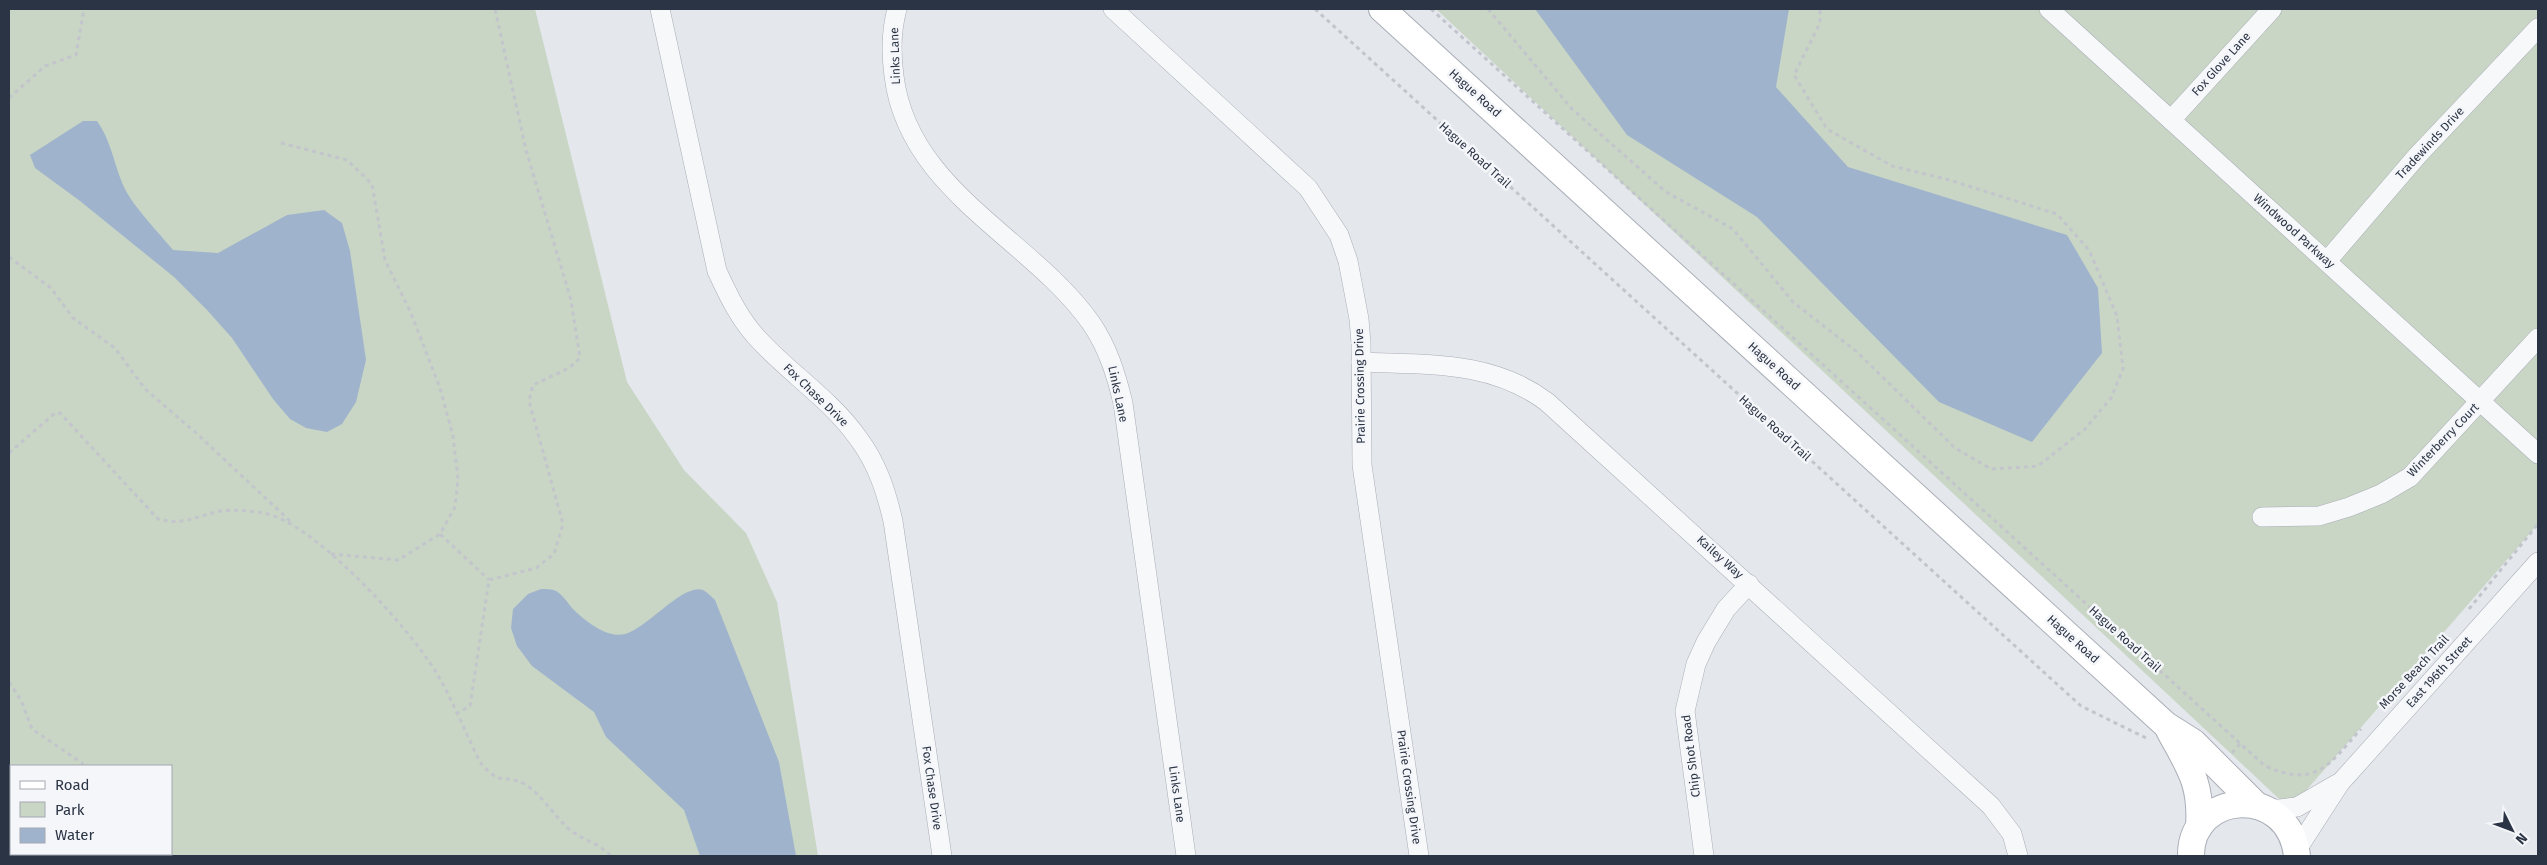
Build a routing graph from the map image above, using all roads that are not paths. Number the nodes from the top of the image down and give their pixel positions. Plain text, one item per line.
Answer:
1 (660, 9) edge
2 (897, 9) edge
3 (1113, 9) edge
4 (1382, 9) edge
5 (2049, 9) edge
6 (2272, 9) edge
7 (2538, 28) edge
8 (2171, 120) junction
9 (2326, 261) junction
10 (2538, 338) edge
11 (1361, 362) junction
12 (2481, 400) junction
13 (2538, 454) edge
14 (2262, 517) dead end
15 (2538, 562) edge
16 (1749, 584) junction
17 (2160, 733) junction
18 (2340, 783) junction
19 (2263, 808) junction
20 (2200, 827) junction
21 (2297, 854) edge
22 (942, 856) edge
23 (1186, 856) edge
24 (1419, 856) edge
25 (1704, 856) edge
26 (2018, 856) edge
27 (2191, 856) edge

1 - 22 street, Fox Chase Drive
2 - 23 street, Links Lane
3 - 11 street, Prairie Crossing Drive
4 - 17 main road, Hague Road
5 - 8 street, Windwood Parkway
6 - 8 street, Fox Glove Lane
7 - 9 street, Tradewinds Drive
8 - 9 street, Windwood Parkway
9 - 12 street, Windwood Parkway
10 - 12 street, Winterberry Court
11 - 16 street, Kailey Way
11 - 24 street, Prairie Crossing Drive
12 - 13 street, Windwood Parkway
12 - 14 street, Winterberry Court
15 - 18 street, East 196th Street
16 - 25 street, Chip Shot Road
16 - 26 street, Kailey Way
17 - 19 main road, Hague Road
17 - 20 main road, Hague Road
18 - 19 street, East 196th Street
18 - 21 street, East 196th Street
19 - 20 main road
19 - 21 main road, Hague Road
20 - 27 main road

